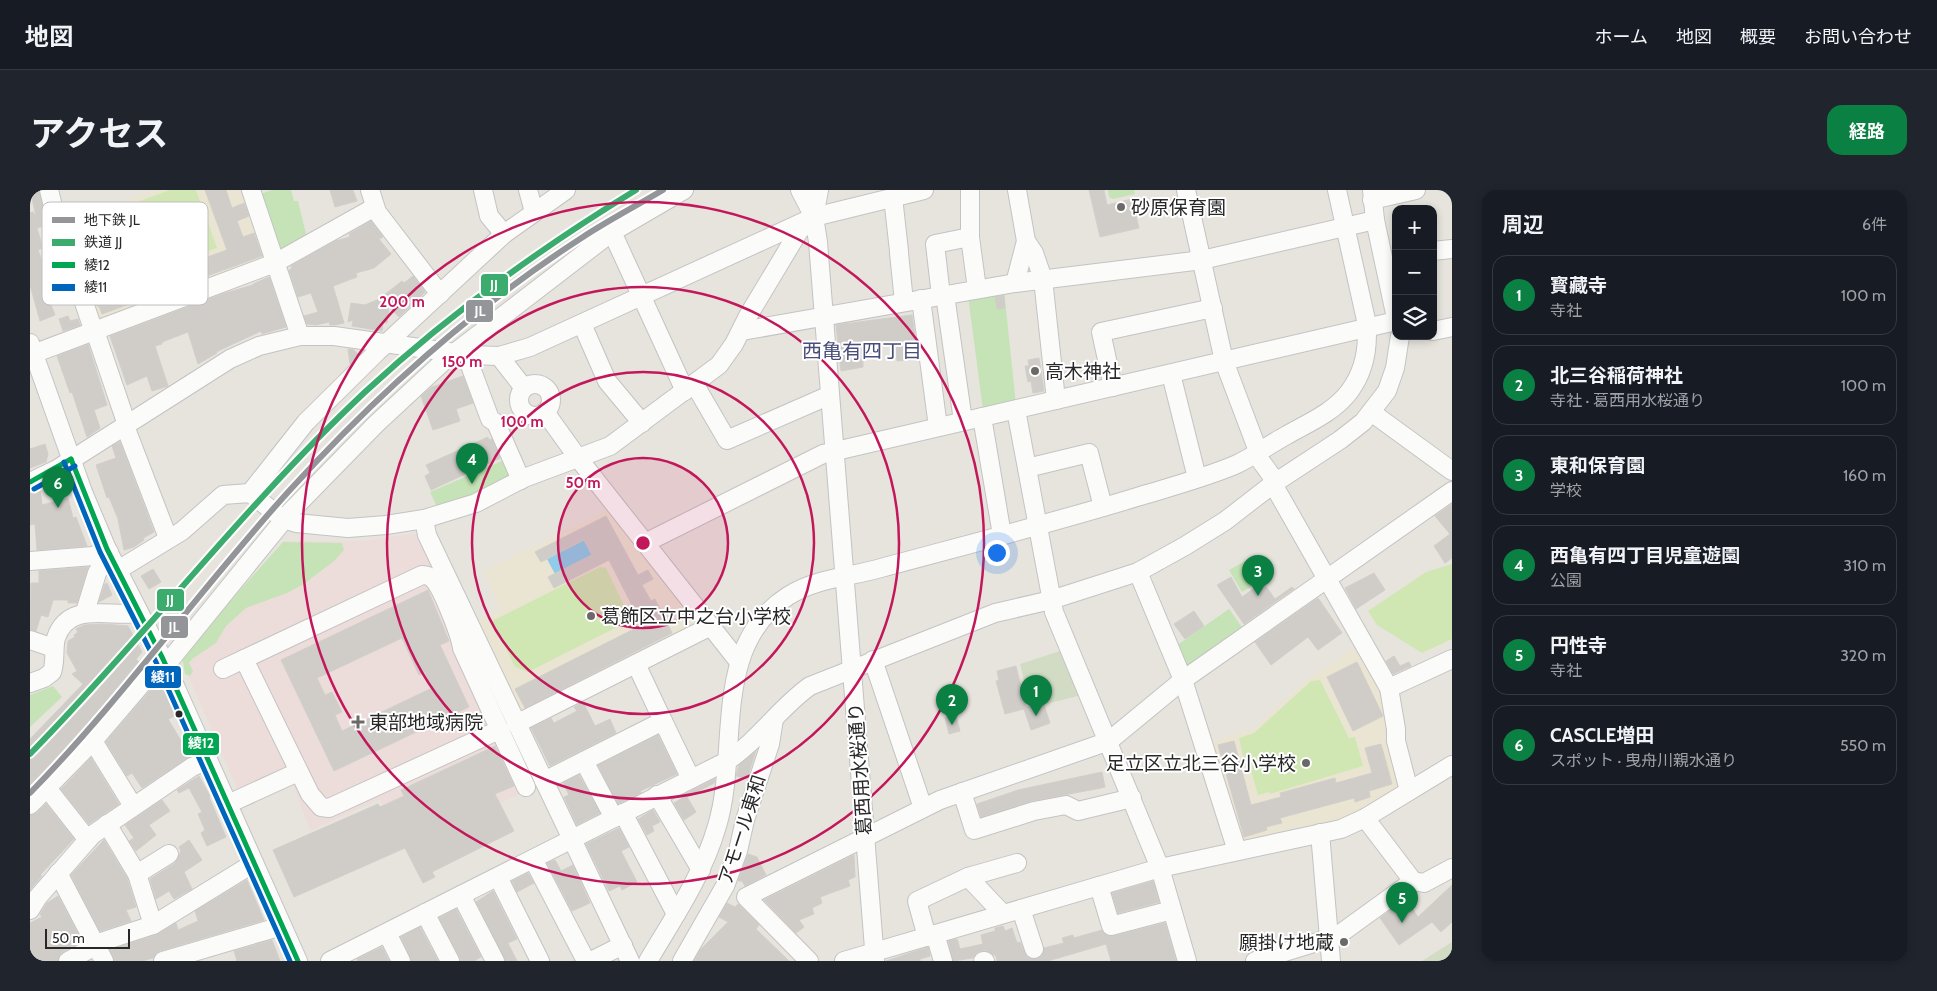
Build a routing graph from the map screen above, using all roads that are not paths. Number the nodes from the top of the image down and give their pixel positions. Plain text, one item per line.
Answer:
1 (251, 190) edge
2 (483, 190) edge
3 (528, 190) edge
4 (566, 190) edge
5 (684, 190) edge
6 (800, 190) edge
7 (819, 190) edge
8 (924, 190) edge
9 (970, 190) edge
10 (1017, 190) edge
11 (1186, 190) edge
12 (1337, 190) edge
13 (1416, 190) edge
14 (1372, 195) edge
15 (894, 197) junction
16 (372, 198) edge
17 (534, 212) junction
18 (814, 217) junction
19 (1374, 220) junction
20 (1344, 227) junction
21 (612, 232) junction
22 (504, 234) junction
23 (970, 237) junction
24 (1026, 241) junction
25 (1452, 249) edge
26 (1437, 251) edge
27 (1390, 256) edge
28 (1202, 260) junction
29 (275, 263) junction
30 (1043, 278) junction
31 (1015, 283) junction
32 (208, 289) edge
33 (977, 289) junction
34 (440, 294) junction
35 (943, 295) junction
36 (1394, 295) edge
37 (642, 296) junction
38 (912, 301) junction
39 (85, 305) edge
40 (165, 305) edge
41 (1213, 308) junction
42 (823, 317) junction
43 (1392, 320) edge
44 (582, 324) junction
45 (1452, 327) edge
46 (1367, 328) junction
47 (1437, 330) edge
48 (742, 331) junction
49 (94, 332) junction
50 (300, 336) junction
51 (1402, 340) edge
52 (386, 343) junction
53 (31, 351) edge
54 (462, 354) junction
55 (499, 356) junction
56 (1224, 361) junction
57 (1171, 374) junction
58 (1113, 387) junction
59 (690, 388) junction
60 (830, 395) junction
61 (1056, 400) junction
62 (1016, 410) junction
63 (1371, 412) junction
64 (982, 417) junction
65 (963, 422) junction
66 (642, 423) junction
67 (126, 425) junction
68 (938, 427) junction
69 (834, 451) junction
70 (1256, 452) junction
71 (578, 458) junction
72 (71, 459) junction
73 (1027, 468) junction
74 (1452, 472) edge
75 (1197, 478) junction
76 (521, 480) junction
77 (30, 482) edge
78 (1275, 483) junction
79 (1452, 491) edge
80 (250, 493) junction
81 (1103, 508) junction
82 (283, 519) junction
83 (424, 519) junction
84 (1037, 526) junction
85 (1002, 535) junction
86 (168, 538) junction
87 (645, 543) junction
88 (108, 551) junction
89 (30, 561) edge
90 (118, 570) junction
91 (1138, 572) junction
92 (844, 576) junction
93 (1328, 579) junction
94 (1051, 600) junction
95 (84, 612) junction
96 (139, 613) junction
97 (709, 627) junction
98 (30, 640) edge
99 (54, 648) junction
100 (244, 659) junction
101 (873, 660) junction
102 (1452, 660) edge
103 (164, 662) junction
104 (738, 662) junction
105 (636, 664) junction
106 (852, 668) junction
107 (223, 669) dead end
108 (1183, 680) junction
109 (30, 683) edge
110 (1389, 688) junction
111 (774, 719) junction
112 (663, 721) junction
113 (516, 724) junction
114 (499, 730) junction
115 (93, 741) junction
116 (1108, 741) junction
117 (208, 760) junction
118 (727, 760) junction
119 (584, 761) junction
120 (1452, 766) edge
121 (298, 772) junction
122 (691, 779) junction
123 (544, 781) junction
124 (526, 787) dead end
125 (47, 788) junction
126 (1409, 791) junction
127 (962, 792) junction
128 (657, 795) junction
129 (1132, 798) junction
130 (228, 804) junction
131 (30, 805) edge
132 (133, 806) junction
133 (923, 808) junction
134 (618, 815) junction
135 (1365, 818) junction
136 (107, 824) junction
137 (1320, 834) junction
138 (865, 837) junction
139 (571, 838) junction
140 (88, 840) junction
141 (1237, 851) junction
142 (169, 854) dead end
143 (533, 859) junction
144 (254, 862) junction
145 (1017, 863) dead end
146 (1160, 868) junction
147 (1452, 868) edge
148 (701, 870) junction
149 (58, 873) junction
150 (137, 874) junction
151 (498, 877) junction
152 (968, 877) junction
153 (1413, 881) junction
154 (725, 886) junction
155 (1099, 886) junction
156 (461, 895) junction
157 (746, 897) junction
158 (1021, 909) junction
159 (30, 910) edge
160 (1172, 910) junction
161 (425, 913) junction
162 (676, 914) junction
163 (1003, 914) junction
164 (153, 925) junction
165 (282, 926) junction
166 (386, 932) junction
167 (931, 936) junction
168 (1329, 939) junction
169 (1034, 949) dead end
170 (626, 953) edge
171 (100, 954) edge
172 (874, 957) edge
173 (68, 961) edge
174 (163, 961) edge
175 (298, 961) edge
176 (330, 961) edge
177 (401, 961) edge
178 (450, 961) edge
179 (495, 961) edge
180 (540, 961) edge
181 (586, 961) edge
182 (591, 961) edge
183 (648, 961) edge
184 (682, 961) edge
185 (809, 961) edge
186 (844, 961) edge
187 (943, 961) edge
188 (1187, 961) edge
189 (1255, 961) edge
190 (1331, 961) edge

1 - 29 street
2 - 22 street
3 - 17 street
4 - 17 street
5 - 21 street
6 - 18 street
7 - 18 street
8 - 15 street
9 - 23 street
10 - 24 street
11 - 28 street
12 - 20 street
13 - 14 street
14 - 19 street
15 - 18 street
15 - 38 street
16 - 29 street
16 - 34 street
17 - 22 street
18 - 37 street
18 - 42 street, 葛西用水桜通り
18 - 48 street
19 - 20 street
19 - 27 street
20 - 28 street
20 - 46 street
21 - 37 street
21 - 54 street
22 - 34 street
23 - 33 street
23 - 35 street
24 - 30 street
24 - 31 street
25 - 26 street
27 - 36 street
28 - 30 street
28 - 41 street
29 - 32 street
29 - 50 street
30 - 31 street
30 - 61 street
31 - 33 street
33 - 35 street
34 - 52 street
35 - 38 street
35 - 65 street
37 - 44 street
37 - 59 street
38 - 42 street
38 - 68 street
39 - 49 street
40 - 49 street
41 - 56 street
41 - 58 street
42 - 48 street
42 - 60 street, 葛西用水桜通り
43 - 46 street
44 - 55 street
44 - 66 street
45 - 47 street
46 - 56 street
46 - 70 street
48 - 59 street
49 - 53 street
49 - 67 street
50 - 52 street
50 - 67 street
51 - 63 street
52 - 54 street
52 - 80 street
53 - 72 street
54 - 55 street
54 - 76 street
54 - 82 street
55 - 71 street
56 - 57 street
56 - 70 street
57 - 58 street
57 - 75 street
58 - 61 street
59 - 60 street
59 - 66 street
60 - 69 street, 葛西用水桜通り
61 - 62 street
62 - 64 street
62 - 73 street
63 - 74 street
63 - 78 street
64 - 65 street
64 - 85 street
65 - 68 street
66 - 71 street
67 - 72 street
67 - 86 street
68 - 69 street
69 - 87 street
69 - 92 street, 葛西用水桜通り
70 - 75 street
70 - 78 street
71 - 76 street
71 - 87 street
72 - 77 street
72 - 88 street
73 - 81 street
73 - 84 street
75 - 81 street
76 - 83 street
78 - 91 street
78 - 93 street
79 - 93 street
80 - 82 street
80 - 86 street
81 - 84 street
82 - 83 street
82 - 103 street
83 - 113 street
84 - 85 street
84 - 94 street
85 - 92 street
86 - 90 street
87 - 97 street
88 - 89 street
88 - 90 street
88 - 95 street
90 - 96 street
91 - 94 street
91 - 108 street
92 - 104 street
92 - 106 street, 葛西用水桜通り
93 - 108 street
93 - 110 street
94 - 101 street
94 - 116 street
95 - 96 street
95 - 99 street
96 - 103 street
97 - 104 street
97 - 105 street
98 - 99 street
99 - 109 street
100 - 107 street
100 - 114 street
100 - 121 street
101 - 106 street
101 - 133 street
102 - 110 street
103 - 115 street
103 - 117 street
104 - 118 street
105 - 112 street
105 - 113 street
106 - 111 street
106 - 138 street, 葛西用水桜通り
108 - 116 street
108 - 141 street
110 - 126 street
111 - 118 street
111 - 154 street, アモール東和
112 - 119 street
112 - 122 street
113 - 123 street
114 - 121 street
114 - 124 street
115 - 125 street
115 - 132 street
116 - 127 street
116 - 129 street
117 - 130 street
117 - 132 street
118 - 122 street
118 - 148 street
119 - 123 street
119 - 134 street
120 - 126 street
121 - 130 street
122 - 128 street
123 - 139 street
125 - 131 street
125 - 140 street
126 - 135 street
127 - 129 street
127 - 133 street
128 - 134 street
128 - 148 street
129 - 146 street
130 - 144 street
132 - 136 street
133 - 138 street
134 - 139 street
134 - 162 street
135 - 137 street
135 - 153 street
136 - 140 street
136 - 150 street
137 - 141 street
137 - 168 street
138 - 157 street
138 - 172 street, 葛西用水桜通り
139 - 143 street
139 - 170 street
140 - 149 street
141 - 146 street
142 - 150 street
143 - 151 street
143 - 181 street
144 - 164 street
144 - 165 street
145 - 152 street
146 - 155 street
146 - 160 street
147 - 153 street
148 - 162 street
149 - 159 street
149 - 171 street
150 - 164 street
151 - 156 street
151 - 180 street
152 - 163 street
152 - 167 street
153 - 168 street
154 - 157 street
154 - 184 street, アモール東和
155 - 158 street
155 - 160 street
156 - 161 street
156 - 179 street
157 - 185 street
158 - 163 street
158 - 169 street
160 - 188 street
161 - 166 street
161 - 178 street
162 - 183 street
163 - 167 street
164 - 171 street
165 - 174 street
165 - 175 street
166 - 176 street
166 - 177 street
167 - 172 street
167 - 187 street
168 - 189 street
168 - 190 street
170 - 182 street
171 - 173 street
172 - 186 street

